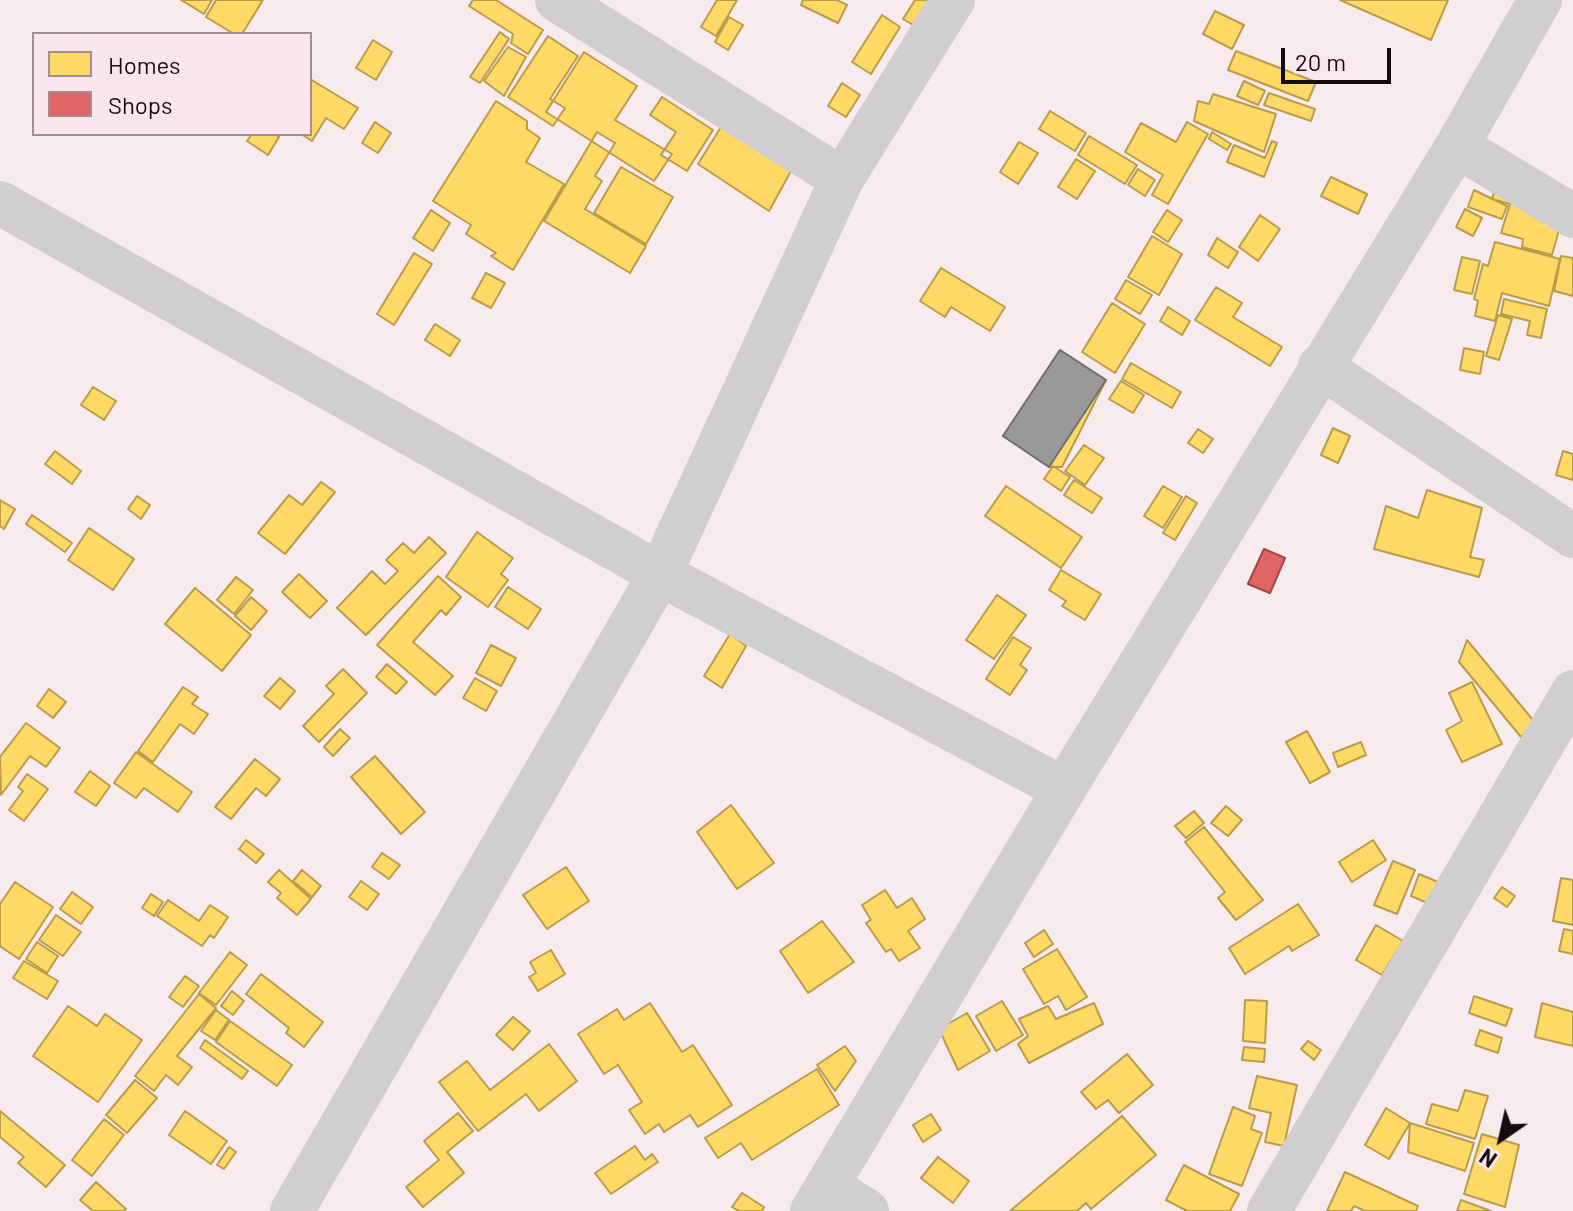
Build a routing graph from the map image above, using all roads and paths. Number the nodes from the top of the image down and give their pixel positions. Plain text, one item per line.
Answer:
1 (557, 0) edge
2 (953, 0) edge
3 (1540, 0) edge
4 (1457, 146) junction
5 (842, 179) junction
6 (0, 203) edge
7 (1573, 216) edge
8 (1320, 366) junction
9 (1573, 536) edge
10 (660, 574) junction
11 (1573, 692) edge
12 (1064, 789) junction
13 (820, 1199) edge
14 (292, 1211) edge
15 (867, 1211) edge
16 (1269, 1211) edge

1 - 5 street
2 - 5 street
3 - 4 street
4 - 7 street
4 - 8 street
5 - 10 street
6 - 10 street
8 - 9 street
8 - 12 street
10 - 12 street
10 - 14 street
11 - 16 street
12 - 13 street
13 - 15 street

